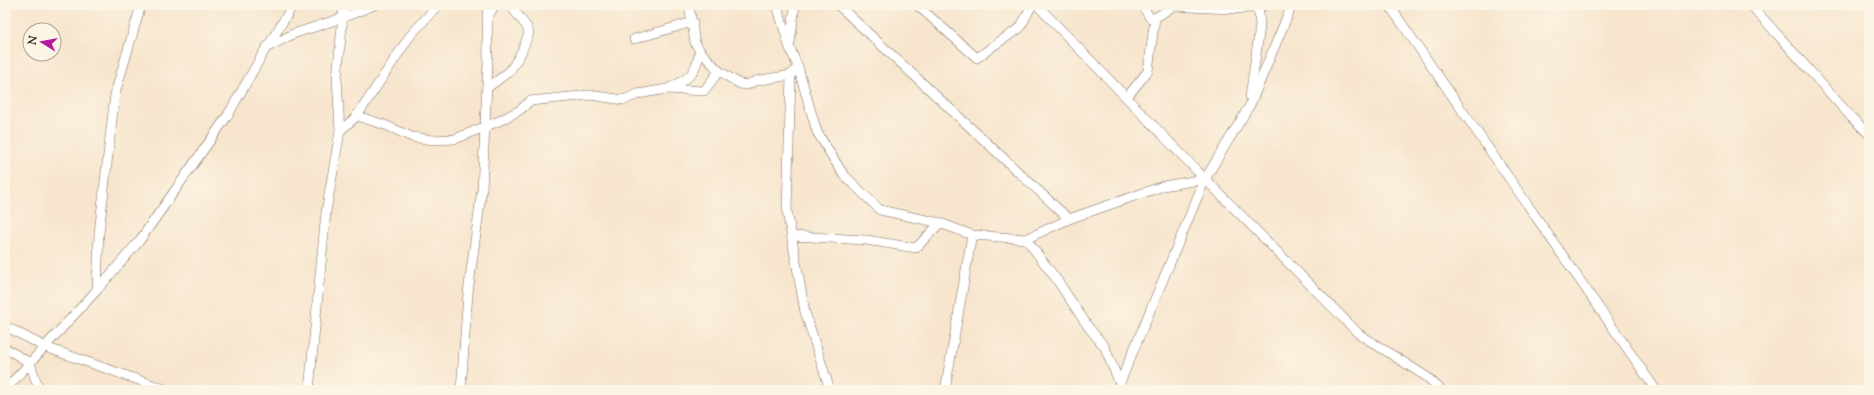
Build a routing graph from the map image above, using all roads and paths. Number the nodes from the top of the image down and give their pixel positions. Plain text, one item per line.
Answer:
1 (141, 5) edge
2 (293, 5) edge
3 (344, 5) edge
4 (374, 5) edge
5 (438, 5) edge
6 (486, 5) edge
7 (495, 5) edge
8 (510, 5) edge
9 (689, 5) edge
10 (777, 5) edge
11 (795, 5) edge
12 (838, 5) edge
13 (917, 5) edge
14 (1032, 5) edge
15 (1037, 5) edge
16 (1142, 5) edge
17 (1292, 5) edge
18 (1389, 5) edge
19 (1751, 5) edge
20 (1174, 6) edge
21 (1222, 6) edge
22 (1260, 6) edge
23 (342, 18) junction
24 (487, 18) junction
25 (1155, 18) junction
26 (693, 22) junction
27 (634, 39) dead end
28 (789, 46) junction
29 (266, 48) junction
30 (700, 51) junction
31 (798, 67) junction
32 (719, 71) junction
33 (791, 75) junction
34 (487, 88) junction
35 (668, 89) junction
36 (1127, 97) junction
37 (1250, 105) junction
38 (357, 116) junction
39 (485, 126) junction
40 (340, 131) junction
41 (1869, 134) edge
42 (1205, 179) junction
43 (1069, 219) junction
44 (940, 223) junction
45 (972, 235) junction
46 (792, 236) junction
47 (1026, 239) junction
48 (97, 290) junction
49 (5, 326) edge
50 (45, 347) junction
51 (5, 348) edge
52 (30, 363) junction
53 (1119, 387) edge
54 (5, 390) edge
55 (39, 390) edge
56 (167, 390) edge
57 (309, 390) edge
58 (461, 390) edge
59 (830, 390) edge
60 (945, 390) edge
61 (1442, 390) edge
62 (1656, 390) edge

1 - 48 street
2 - 29 street
3 - 23 street
4 - 23 street
5 - 38 street
6 - 24 street
7 - 24 street
8 - 34 street
9 - 26 street
10 - 28 street
11 - 28 street
12 - 43 street
13 - 14 street
15 - 36 street
16 - 25 street
17 - 37 street
18 - 62 street
19 - 41 street
20 - 21 street
20 - 25 street
21 - 22 street
22 - 37 street
23 - 29 street
23 - 40 street
24 - 34 street
25 - 36 street
26 - 27 street
26 - 30 street
28 - 31 street
29 - 48 street
30 - 32 street
30 - 35 street
31 - 33 street
31 - 44 street
32 - 33 street
32 - 35 street
33 - 46 street
34 - 39 street
35 - 39 street
36 - 42 street
37 - 42 street
38 - 39 street
38 - 40 street
39 - 58 street
40 - 57 street
42 - 43 street
42 - 53 street
42 - 61 street
43 - 47 street
44 - 45 street
44 - 46 street
45 - 47 street
45 - 60 street
46 - 59 street
47 - 53 street
48 - 50 street
49 - 50 street
50 - 52 street
50 - 56 street
51 - 52 street
52 - 54 street
52 - 55 street

